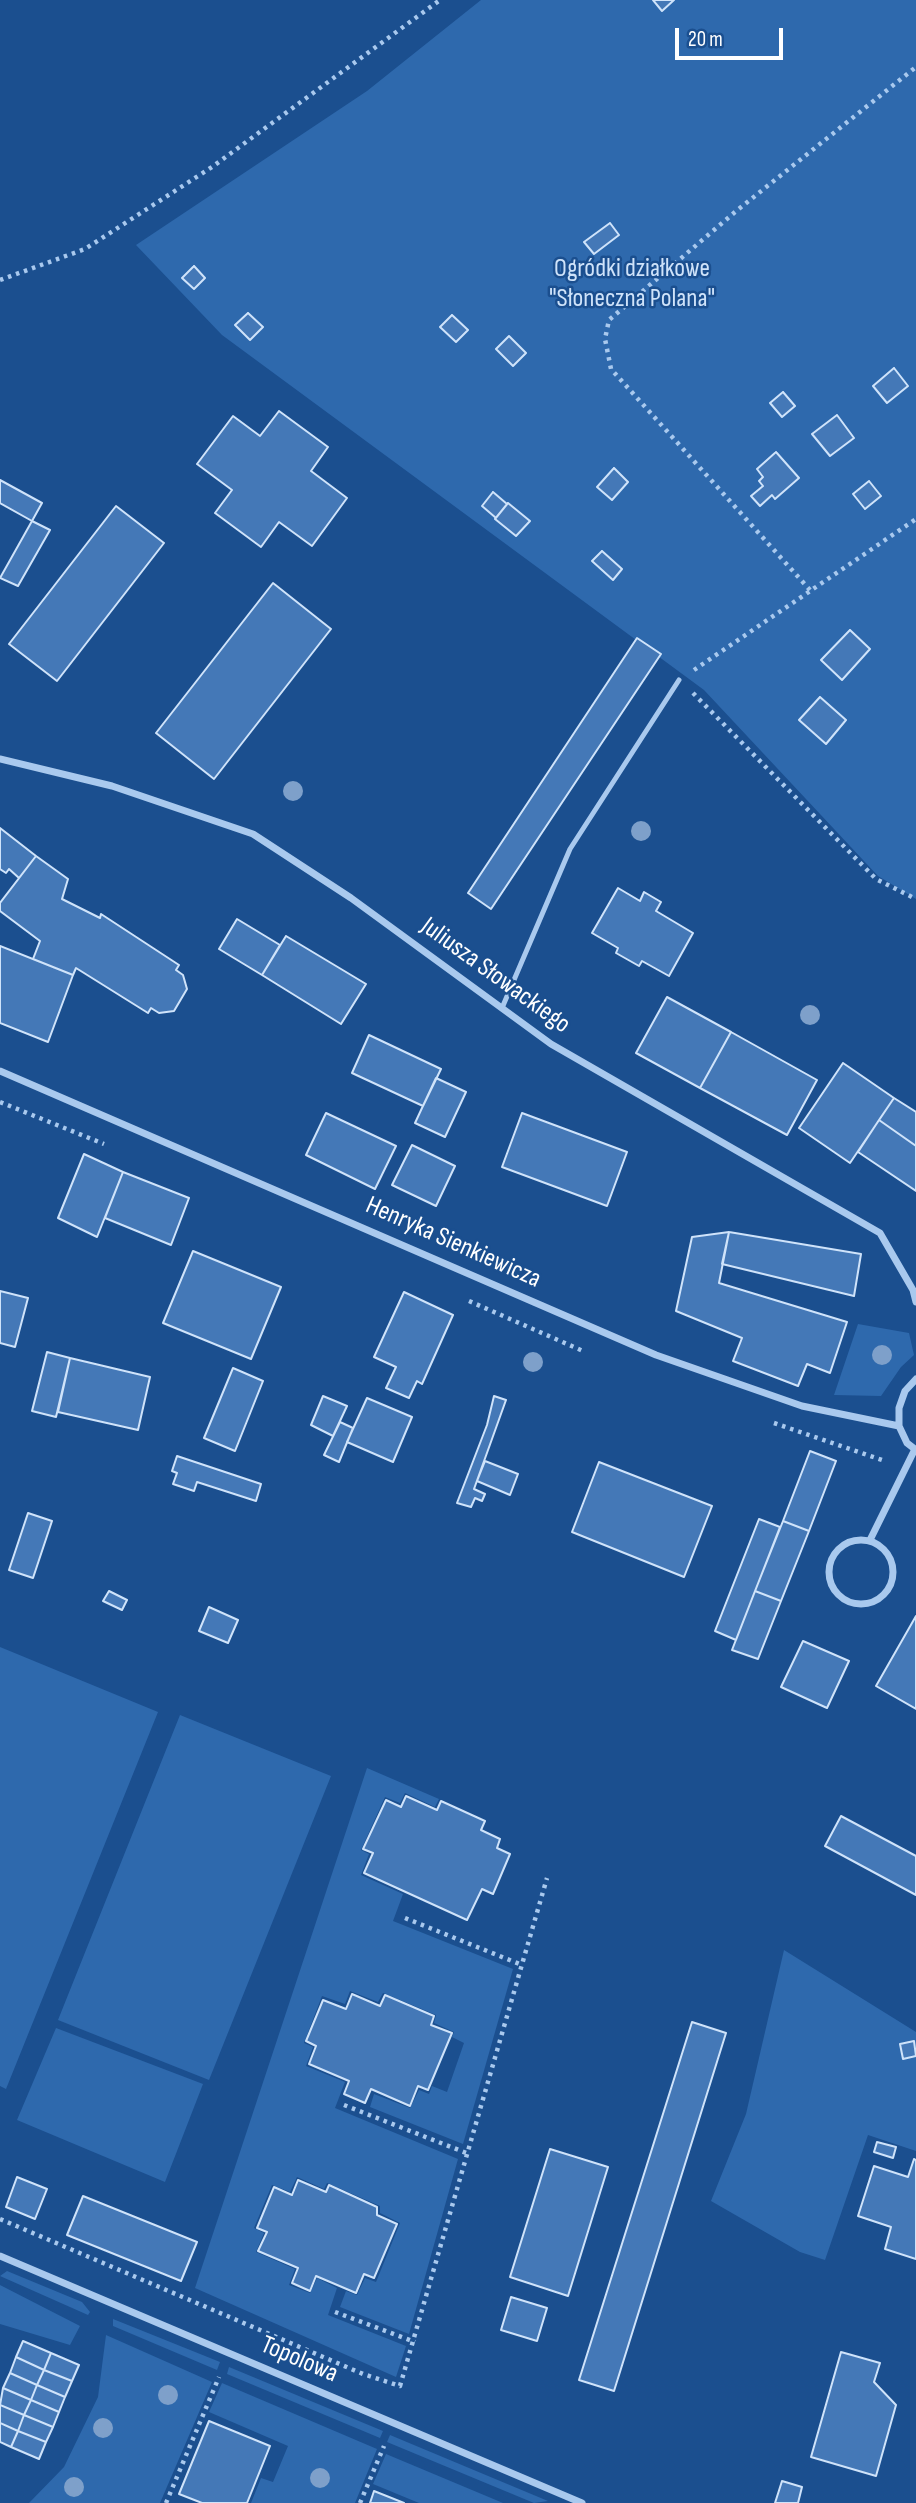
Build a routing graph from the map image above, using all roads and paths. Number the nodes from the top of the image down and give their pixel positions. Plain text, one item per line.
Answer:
1 (440, 0) edge
2 (916, 67) edge
3 (0, 280) edge
4 (916, 519) edge
5 (810, 590) junction
6 (679, 680) junction
7 (0, 759) edge
8 (916, 899) edge
9 (502, 1008) junction
10 (0, 1070) edge
11 (916, 1302) edge
12 (916, 1379) edge
13 (899, 1426) junction
14 (915, 1450) edge
15 (870, 1540) junction
16 (547, 1878) dead end
17 (405, 1918) dead end
18 (522, 1965) junction
19 (344, 2105) dead end
20 (469, 2154) junction
21 (0, 2219) edge
22 (0, 2256) edge
23 (335, 2312) dead end
24 (415, 2342) junction
25 (219, 2377) dead end
26 (384, 2446) dead end
27 (166, 2503) edge
28 (360, 2503) edge
29 (582, 2503) edge

1 - 3 path
2 - 5 path
4 - 5 path
5 - 6 path
6 - 8 path
6 - 9 lane
7 - 9 street, Juliusza Słowackiego
9 - 11 street, Juliusza Słowackiego
10 - 13 street, Henryka Sienkiewicza
12 - 13 street
13 - 14 street
14 - 15 street
15 - 15 street
16 - 18 path
17 - 18 path
18 - 20 path
19 - 20 path
20 - 24 path
21 - 24 path
22 - 29 street, Topolowa
23 - 24 path
25 - 27 path
26 - 28 path

